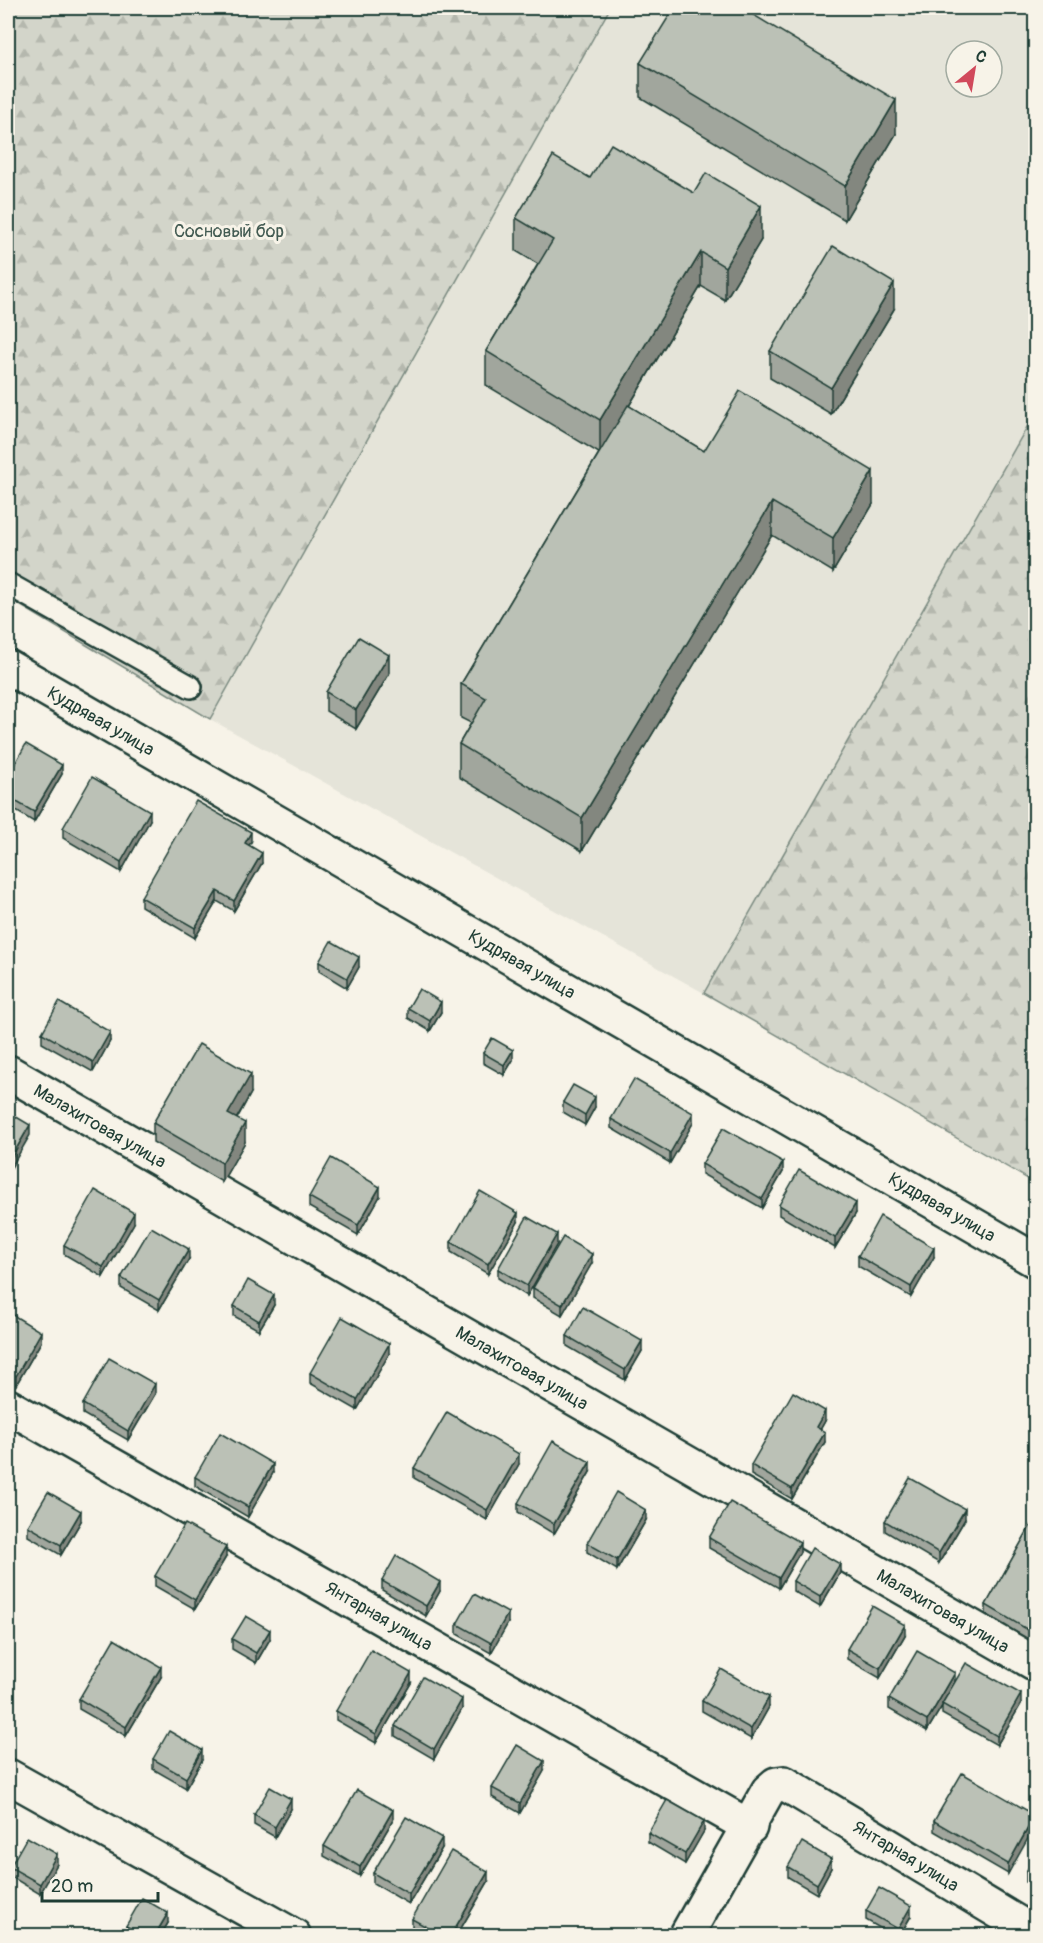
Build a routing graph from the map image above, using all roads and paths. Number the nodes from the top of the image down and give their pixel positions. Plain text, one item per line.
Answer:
1 (8, 584) edge
2 (8, 667) edge
3 (191, 687) dead end
4 (8, 1072) edge
5 (1035, 1261) edge
6 (8, 1406) edge
7 (1035, 1664) edge
8 (8, 1776) edge
9 (750, 1827) junction
10 (1035, 1934) edge
11 (294, 1935) edge
12 (686, 1935) edge

1 - 3 lane
2 - 5 street, Кудрявая улица
4 - 7 street, Малахитовая улица
6 - 9 street, Янтарная улица
8 - 11 street
9 - 10 street, Янтарная улица
9 - 12 street

